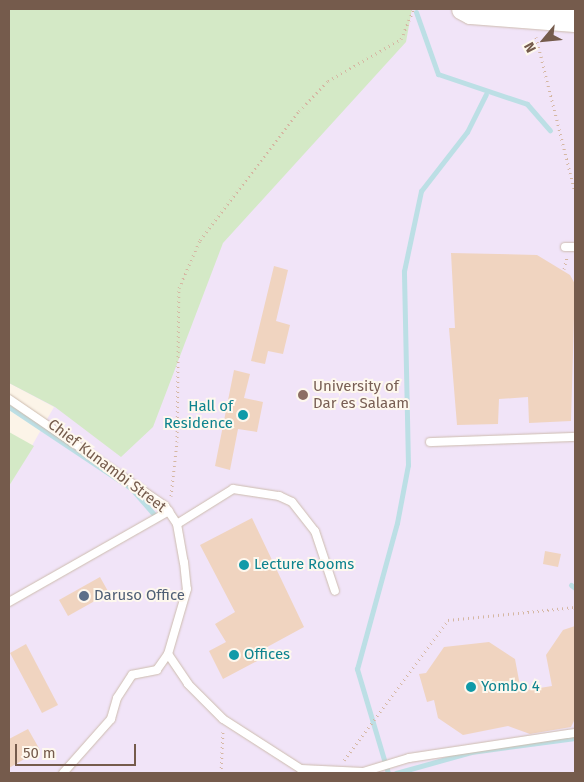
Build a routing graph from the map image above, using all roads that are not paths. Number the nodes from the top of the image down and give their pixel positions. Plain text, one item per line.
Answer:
1 (463, 9) edge
2 (575, 21) edge
3 (575, 246) edge
4 (565, 247) dead end
5 (9, 399) edge
6 (575, 436) edge
7 (430, 442) dead end
8 (169, 511) junction
9 (176, 524) junction
10 (335, 591) dead end
11 (9, 602) edge
12 (168, 654) junction
13 (575, 733) edge
14 (334, 772) edge
15 (363, 772) edge
16 (62, 773) edge

1 - 2 street
3 - 4 lane
5 - 8 lane, Chief Kunambi Street
6 - 7 lane
8 - 9 lane, Chief Kunambi Street
8 - 11 lane
9 - 10 lane
9 - 12 lane, Chief Kunambi Street
12 - 14 lane
12 - 16 lane, Chief Kunambi Street
13 - 15 lane
14 - 15 lane

